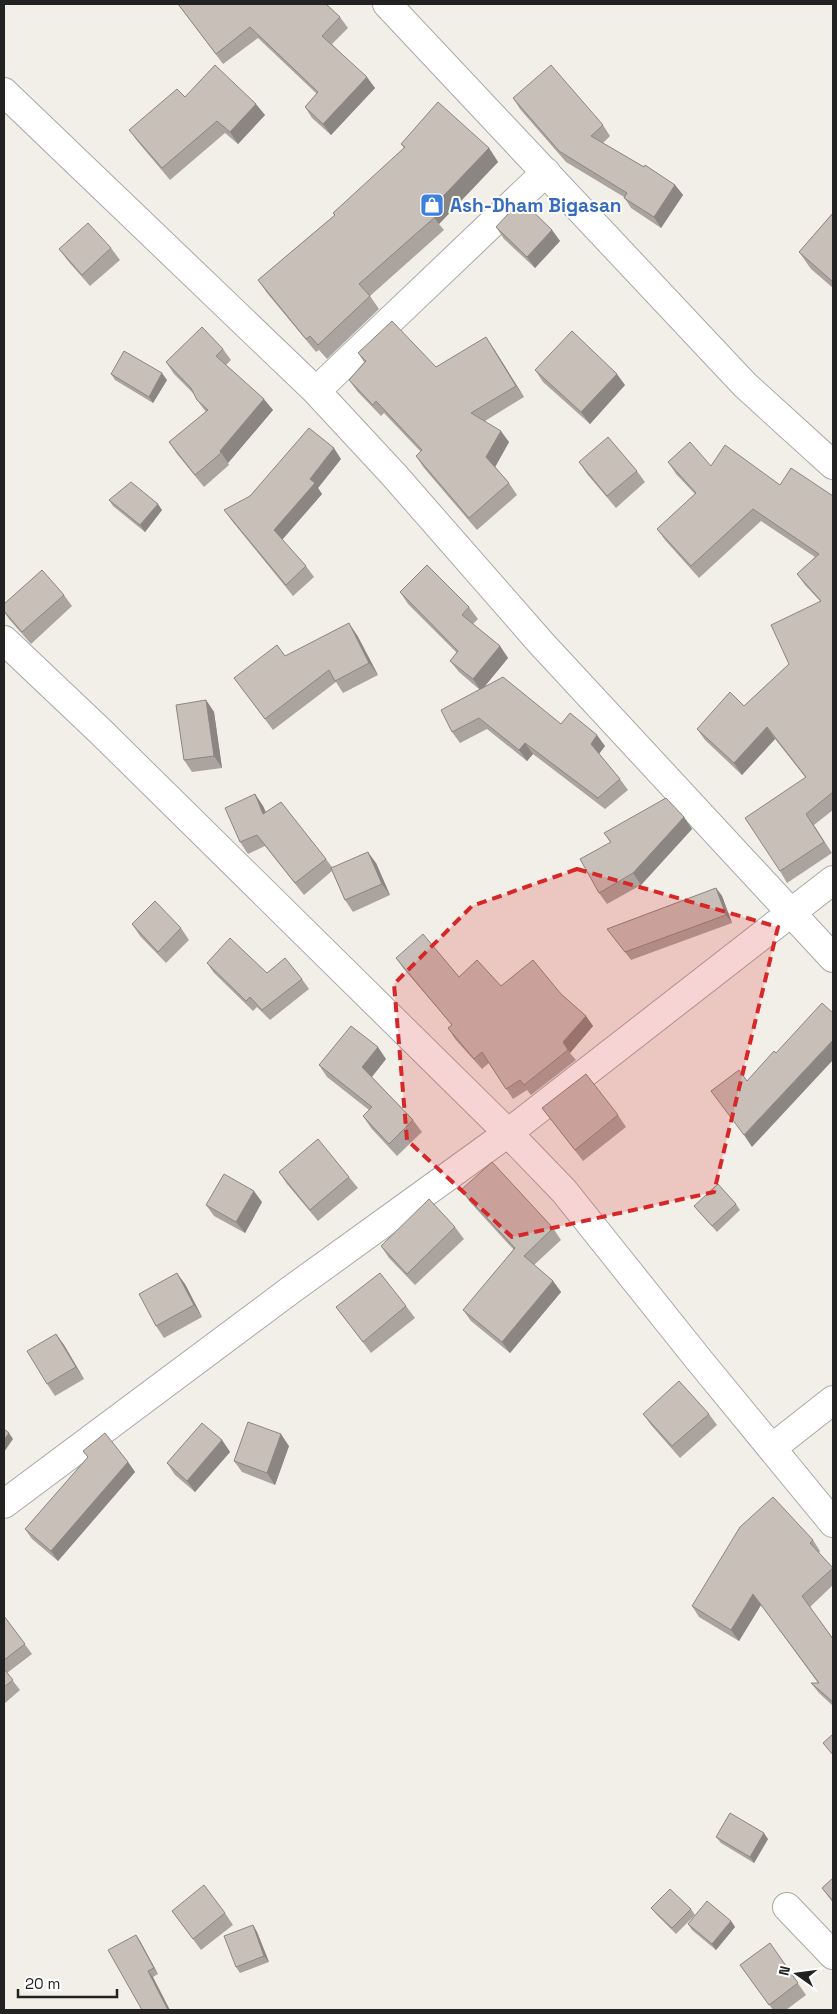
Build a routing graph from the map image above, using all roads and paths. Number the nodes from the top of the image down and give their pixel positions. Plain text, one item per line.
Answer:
1 (386, 4) edge
2 (4, 92) edge
3 (546, 172) junction
4 (316, 391) junction
5 (833, 465) edge
6 (4, 640) edge
7 (833, 880) edge
8 (791, 912) junction
9 (833, 958) edge
10 (508, 1133) junction
11 (833, 1400) edge
12 (772, 1448) junction
13 (4, 1504) edge
14 (833, 1524) edge
15 (787, 1907) dead end
16 (833, 1955) edge

1 - 3 street
2 - 4 street
3 - 4 street
3 - 5 street
4 - 8 street
6 - 10 street
7 - 8 street
8 - 9 street
8 - 10 street
10 - 12 street
10 - 13 street
11 - 12 street
12 - 14 street
15 - 16 street

